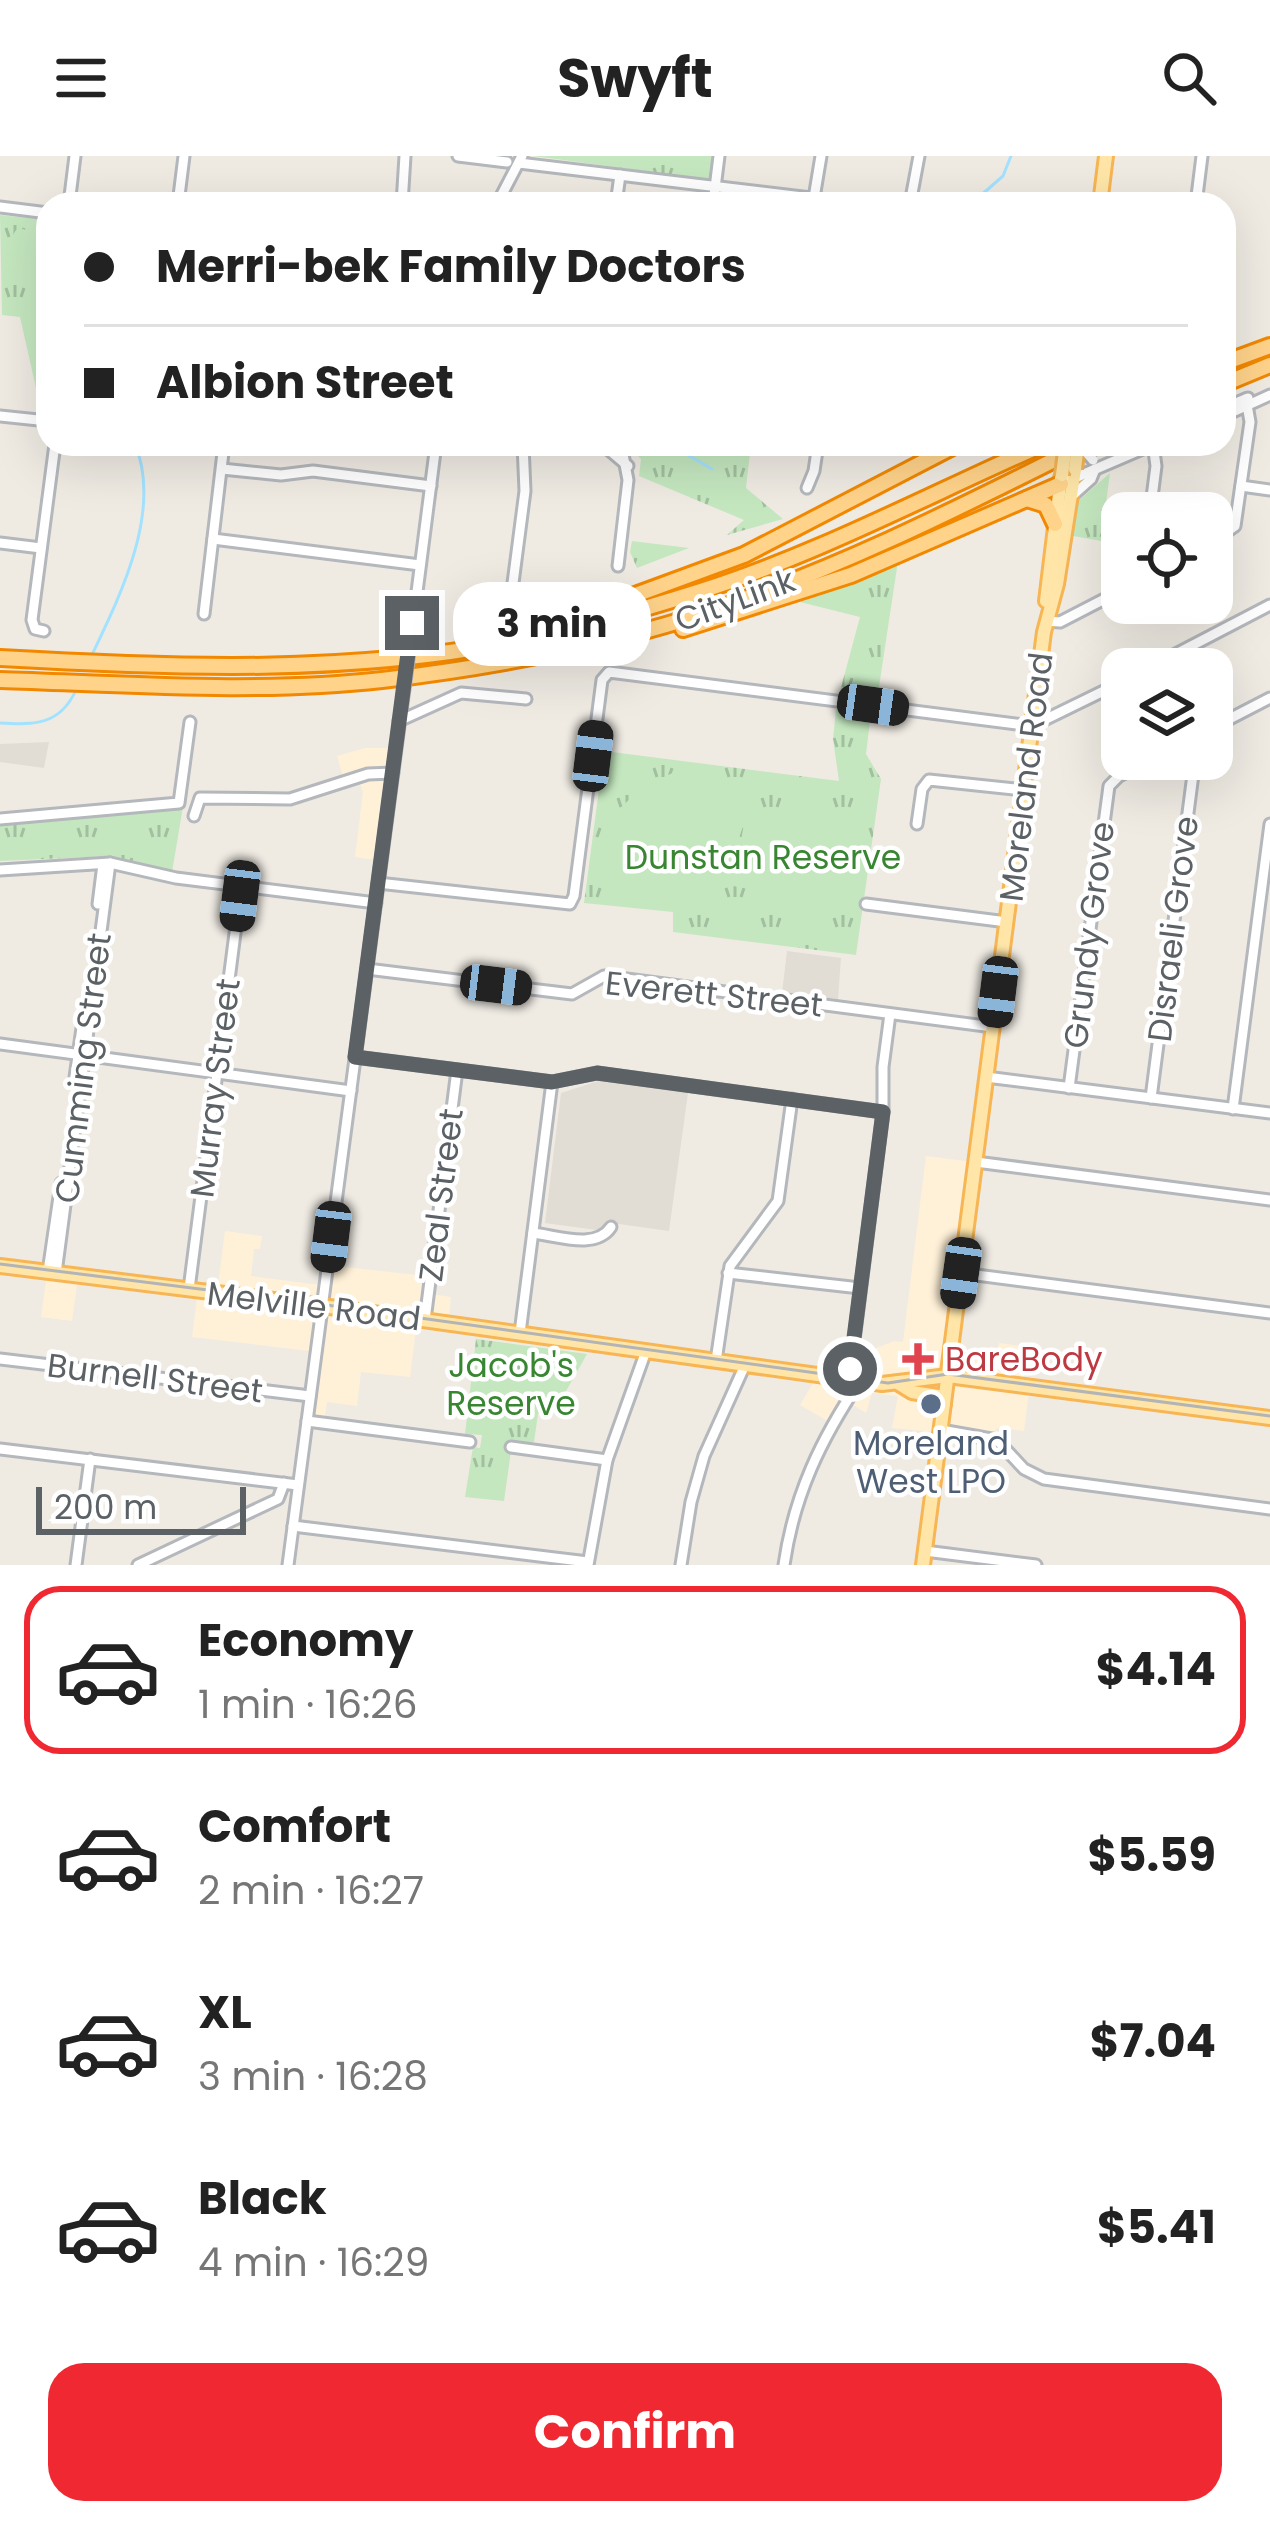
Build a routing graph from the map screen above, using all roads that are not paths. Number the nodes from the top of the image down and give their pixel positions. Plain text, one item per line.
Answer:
1 (75, 156) edge
2 (184, 156) edge
3 (408, 156) edge
4 (458, 156) edge
5 (719, 156) edge
6 (821, 156) edge
7 (919, 156) edge
8 (1106, 156) edge
9 (1202, 156) edge
10 (516, 160) edge
11 (620, 175) junction
12 (715, 186) junction
13 (70, 192) edge
14 (180, 192) edge
15 (403, 192) edge
16 (502, 192) edge
17 (618, 192) edge
18 (714, 192) edge
19 (754, 192) edge
20 (815, 192) edge
21 (912, 192) edge
22 (1102, 192) edge
23 (1198, 192) edge
24 (0, 207) edge
25 (36, 212) edge
26 (1270, 346) edge
27 (1236, 359) edge
28 (1270, 365) edge
29 (1236, 379) edge
30 (1270, 392) edge
31 (1247, 402) junction
32 (1236, 407) edge
33 (0, 416) edge
34 (36, 420) edge
35 (53, 456) edge
36 (223, 456) edge
37 (434, 456) edge
38 (524, 456) edge
39 (616, 456) edge
40 (625, 456) edge
41 (816, 456) edge
42 (934, 456) edge
43 (1018, 456) edge
44 (1055, 456) edge
45 (1067, 456) edge
46 (1077, 456) edge
47 (1089, 456) edge
48 (1125, 456) edge
49 (1155, 456) edge
50 (1094, 464) junction
51 (628, 466) junction
52 (222, 469) junction
53 (1068, 481) junction
54 (430, 486) junction
55 (1241, 486) junction
56 (807, 488) dead end
57 (1270, 490) edge
58 (1153, 492) edge
59 (1028, 499) junction
60 (1055, 524) junction
61 (1233, 531) edge
62 (214, 539) junction
63 (0, 543) edge
64 (41, 548) junction
65 (420, 565) junction
66 (618, 566) dead end
67 (515, 597) dead end
68 (1101, 601) edge
69 (1270, 605) edge
70 (204, 614) dead end
71 (1045, 624) junction
72 (44, 631) dead end
73 (472, 647) junction
74 (1187, 648) edge
75 (542, 654) junction
76 (0, 658) edge
77 (0, 680) edge
78 (1101, 692) edge
79 (1270, 698) edge
80 (526, 700) dead end
81 (400, 716) junction
82 (1233, 717) edge
83 (190, 722) dead end
84 (1032, 726) junction
85 (393, 773) junction
86 (1116, 780) edge
87 (1192, 780) edge
88 (1024, 790) junction
89 (194, 815) dead end
90 (0, 820) edge
91 (917, 824) dead end
92 (1270, 824) edge
93 (106, 863) junction
94 (0, 870) edge
95 (378, 883) junction
96 (241, 887) junction
97 (376, 903) junction
98 (866, 904) dead end
99 (1007, 922) junction
100 (367, 969) junction
101 (890, 1014) junction
102 (993, 1027) junction
103 (0, 1044) edge
104 (81, 1055) junction
105 (355, 1057) junction
106 (457, 1070) junction
107 (217, 1072) junction
108 (986, 1077) junction
109 (552, 1082) junction
110 (1069, 1088) junction
111 (350, 1091) junction
112 (1151, 1098) junction
113 (792, 1099) junction
114 (1233, 1108) junction
115 (883, 1112) junction
116 (1270, 1113) edge
117 (976, 1162) junction
118 (1270, 1200) edge
119 (611, 1227) dead end
120 (533, 1233) junction
121 (734, 1258) junction
122 (0, 1266) edge
123 (52, 1273) junction
124 (728, 1273) junction
125 (961, 1273) junction
126 (758, 1275) junction
127 (860, 1288) junction
128 (189, 1289) junction
129 (322, 1306) junction
130 (1270, 1313) edge
131 (425, 1320) junction
132 (520, 1334) junction
133 (646, 1351) junction
134 (0, 1359) edge
135 (716, 1361) junction
136 (745, 1365) junction
137 (948, 1376) junction
138 (854, 1380) junction
139 (899, 1384) junction
140 (310, 1396) junction
141 (944, 1404) junction
142 (1270, 1418) edge
143 (307, 1420) junction
144 (941, 1430) junction
145 (470, 1442) dead end
146 (511, 1447) dead end
147 (0, 1449) edge
148 (90, 1459) junction
149 (607, 1460) junction
150 (284, 1484) junction
151 (298, 1485) junction
152 (1270, 1509) edge
153 (293, 1526) junction
154 (924, 1558) edge
155 (588, 1563) edge
156 (76, 1565) edge
157 (138, 1565) edge
158 (288, 1565) edge
159 (681, 1565) edge
160 (784, 1565) edge
161 (1036, 1565) edge

1 - 13 street
2 - 14 street
3 - 15 street
4 - 10 street
5 - 12 street
6 - 20 street
7 - 21 street
8 - 22 main road
9 - 23 street
10 - 11 street
10 - 16 street
11 - 12 street
11 - 17 street
12 - 18 street
12 - 19 street
24 - 25 street
26 - 27 highway
28 - 29 highway
30 - 31 street
31 - 32 street
31 - 55 street
33 - 34 street
35 - 64 street
36 - 52 street
37 - 54 street
38 - 67 street
39 - 51 street
40 - 51 street
41 - 56 street
42 - 73 highway
43 - 73 highway, CityLink
44 - 75 highway, CityLink
45 - 53 main road, Moreland Road, bridge
46 - 53 main road, Moreland Road, bridge
47 - 50 street, bridge
48 - 50 street
49 - 58 street
50 - 53 street
50 - 53 street
51 - 66 street
52 - 54 street
52 - 62 street
53 - 59 highway
53 - 60 main road, Moreland Road
53 - 71 main road, Moreland Road
54 - 65 street
55 - 57 street
55 - 61 street
59 - 60 highway
59 - 75 highway
60 - 71 main road, Moreland Road
62 - 65 street
62 - 70 street
63 - 64 street
64 - 72 street
65 - 81 street, bridge
68 - 71 street
69 - 74 street
71 - 84 main road, Moreland Road
73 - 76 highway, CityLink
75 - 77 highway, CityLink
78 - 84 street
79 - 82 street
80 - 81 street
81 - 85 street
83 - 90 street
84 - 88 main road, Moreland Road
84 - 95 street
85 - 89 street
85 - 95 street
86 - 110 street, Grundy Grove
87 - 112 street, Disraeli Grove
88 - 91 street
88 - 99 main road, Moreland Road
92 - 114 street
93 - 94 street
93 - 96 street
93 - 104 street, Cumming Street
95 - 97 street
96 - 97 street
96 - 107 street, Murray Street
97 - 100 street
98 - 99 street
99 - 102 main road, Moreland Road
100 - 101 street, Everett Street
100 - 105 street
101 - 102 street, Everett Street
101 - 115 street
102 - 108 main road, Moreland Road
103 - 104 street
104 - 107 street
104 - 123 street, Cumming Street
105 - 106 street
105 - 111 street
106 - 109 street
106 - 131 street, Zeal Street
107 - 111 street
107 - 128 street, Murray Street
108 - 110 street
108 - 117 main road, Moreland Road
109 - 113 street
109 - 120 street
110 - 112 street
111 - 129 street
112 - 114 street
113 - 115 street
113 - 121 street
114 - 116 street
115 - 127 street
117 - 118 street
117 - 125 main road, Moreland Road
119 - 120 street
120 - 132 street
121 - 124 street
121 - 126 street
122 - 123 main road, Melville Road
123 - 128 main road, Melville Road
124 - 126 street
124 - 135 street
125 - 130 street
125 - 137 main road, Moreland Road
126 - 127 street
127 - 138 street
128 - 129 main road, Melville Road
129 - 131 main road, Melville Road
129 - 140 street
131 - 132 main road, Melville Road
132 - 133 main road, Melville Road
133 - 135 main road, Melville Road
133 - 149 street
134 - 140 street, Burnell Street
135 - 136 main road, Melville Road
136 - 138 main road, Melville Road
136 - 159 street
137 - 139 main road, Melville Road
137 - 141 main road, Moreland Road
137 - 142 main road, Melville Road
138 - 139 main road, Melville Road
138 - 160 street
139 - 141 main road
140 - 143 street
141 - 144 main road, Moreland Road
143 - 145 street
143 - 151 street
144 - 152 street
144 - 154 main road, Moreland Road
146 - 149 street
147 - 148 street
148 - 150 street
148 - 156 street
149 - 155 street
150 - 151 street
150 - 157 street
151 - 153 street
153 - 155 street
153 - 158 street
154 - 161 street

